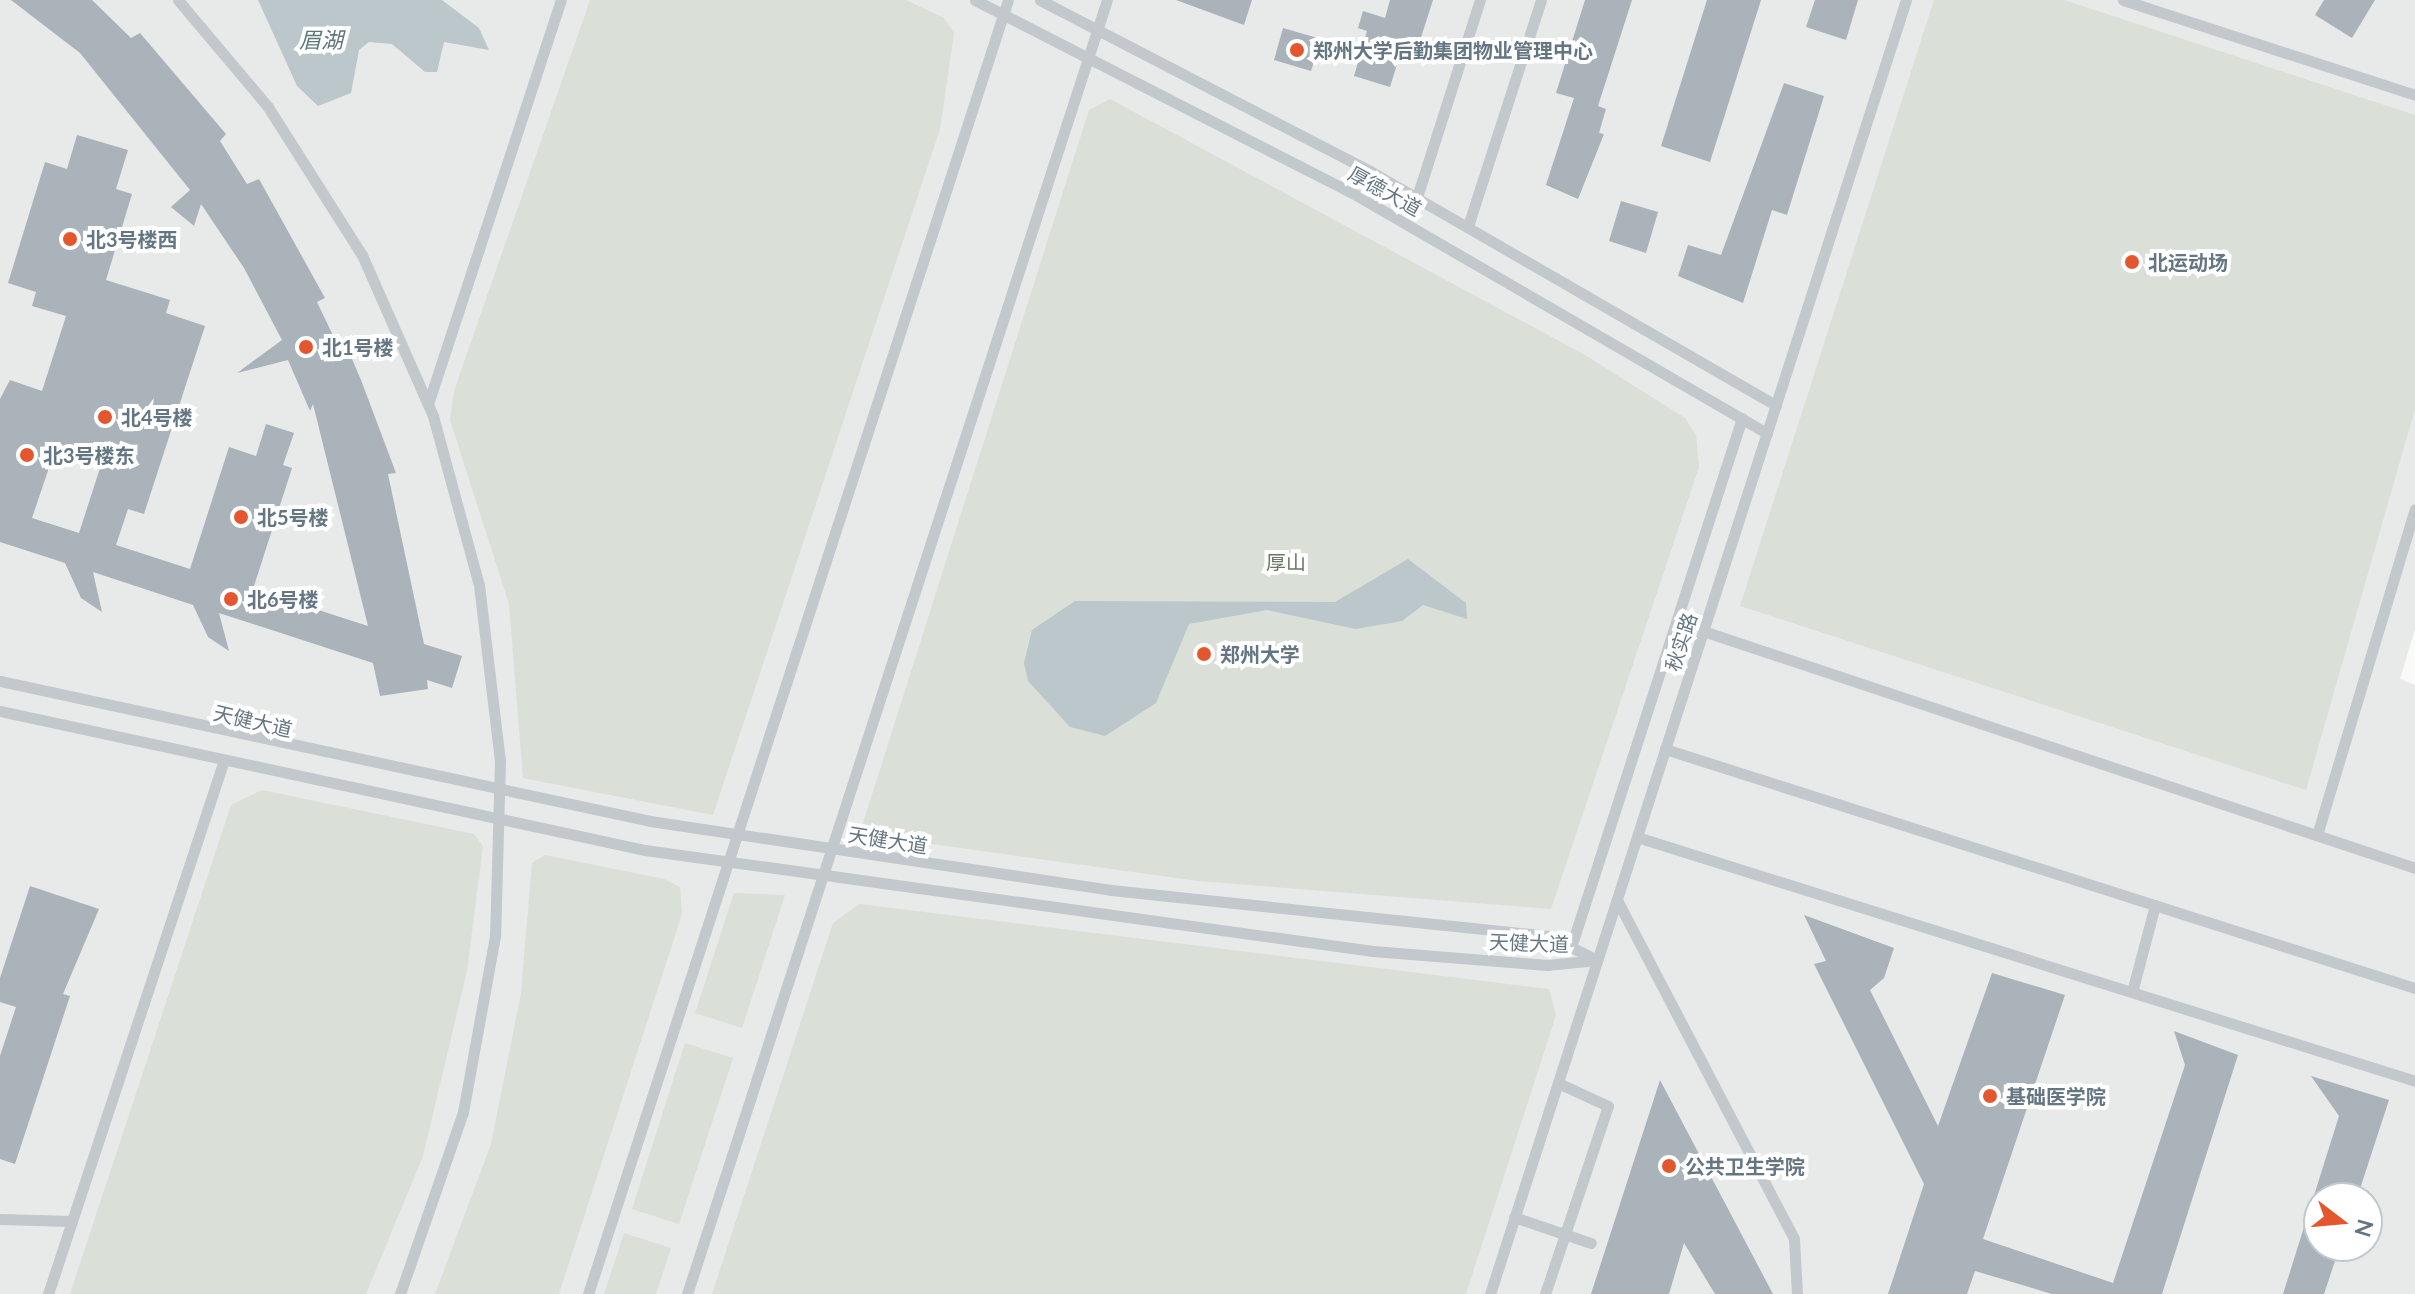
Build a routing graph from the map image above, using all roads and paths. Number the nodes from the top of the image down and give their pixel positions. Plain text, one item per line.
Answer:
1 (178, 0) edge
2 (561, 0) edge
3 (975, 0) edge
4 (1008, 0) edge
5 (1040, 0) edge
6 (1107, 0) edge
7 (1480, 0) edge
8 (1541, 0) edge
9 (1906, 0) edge
10 (2123, 0) edge
11 (1004, 14) junction
12 (1098, 28) junction
13 (1089, 55) junction
14 (2415, 95) edge
15 (1417, 197) junction
16 (1468, 226) junction
17 (428, 404) junction
18 (1776, 405) junction
19 (1742, 418) junction
20 (1767, 433) junction
21 (2415, 509) edge
22 (1703, 631) junction
23 (0, 681) edge
24 (0, 711) edge
25 (1665, 749) junction
26 (223, 763) junction
27 (501, 793) junction
28 (501, 823) junction
29 (738, 835) junction
30 (2317, 835) junction
31 (1637, 837) junction
32 (831, 849) junction
33 (729, 863) junction
34 (2415, 868) edge
35 (822, 877) junction
36 (1617, 900) junction
37 (2155, 905) junction
38 (1571, 947) junction
39 (1597, 960) junction
40 (2415, 988) edge
41 (2132, 992) junction
42 (2415, 1081) edge
43 (1558, 1083) junction
44 (1514, 1217) junction
45 (0, 1219) edge
46 (72, 1221) junction
47 (1565, 1234) junction
48 (1591, 1243) dead end
49 (48, 1294) edge
50 (400, 1294) edge
51 (588, 1294) edge
52 (687, 1294) edge
53 (1490, 1294) edge
54 (1545, 1294) edge
55 (1797, 1294) edge

1 - 17 lane
2 - 17 lane
3 - 11 lane, 厚德大道
4 - 11 lane
5 - 12 lane, 厚德大道
6 - 12 lane
7 - 15 lane
8 - 16 lane
9 - 18 lane, 秋实路
10 - 14 lane
11 - 13 lane, 厚德大道
11 - 29 lane
12 - 13 lane
12 - 15 lane, 厚德大道
13 - 19 lane, 厚德大道
13 - 32 lane
15 - 16 lane, 厚德大道
16 - 18 lane, 厚德大道
17 - 27 lane
18 - 20 lane, 秋实路
19 - 20 lane, 厚德大道
19 - 38 lane
20 - 22 lane, 秋实路
21 - 30 lane
22 - 25 lane, 秋实路
22 - 30 lane
23 - 27 lane, 天健大道
24 - 26 lane, 天健大道
25 - 31 lane, 秋实路
25 - 37 lane
26 - 28 lane, 天健大道
26 - 46 lane
27 - 28 lane
27 - 29 lane, 天健大道
28 - 33 lane, 天健大道
28 - 50 lane
29 - 32 lane, 天健大道
29 - 33 lane
30 - 34 lane
31 - 36 lane, 秋实路
31 - 41 lane
32 - 35 lane
32 - 38 lane, 天健大道
33 - 35 lane, 天健大道
33 - 51 lane
35 - 39 lane, 天健大道
35 - 52 lane
36 - 39 lane, 秋实路
36 - 55 lane
37 - 40 lane
37 - 41 lane
38 - 39 lane, 天健大道
39 - 43 lane, 秋实路
41 - 42 lane
43 - 44 lane, 秋实路
43 - 47 lane
44 - 47 lane
44 - 53 lane, 秋实路
45 - 46 lane
46 - 49 lane
47 - 48 lane
47 - 54 lane

